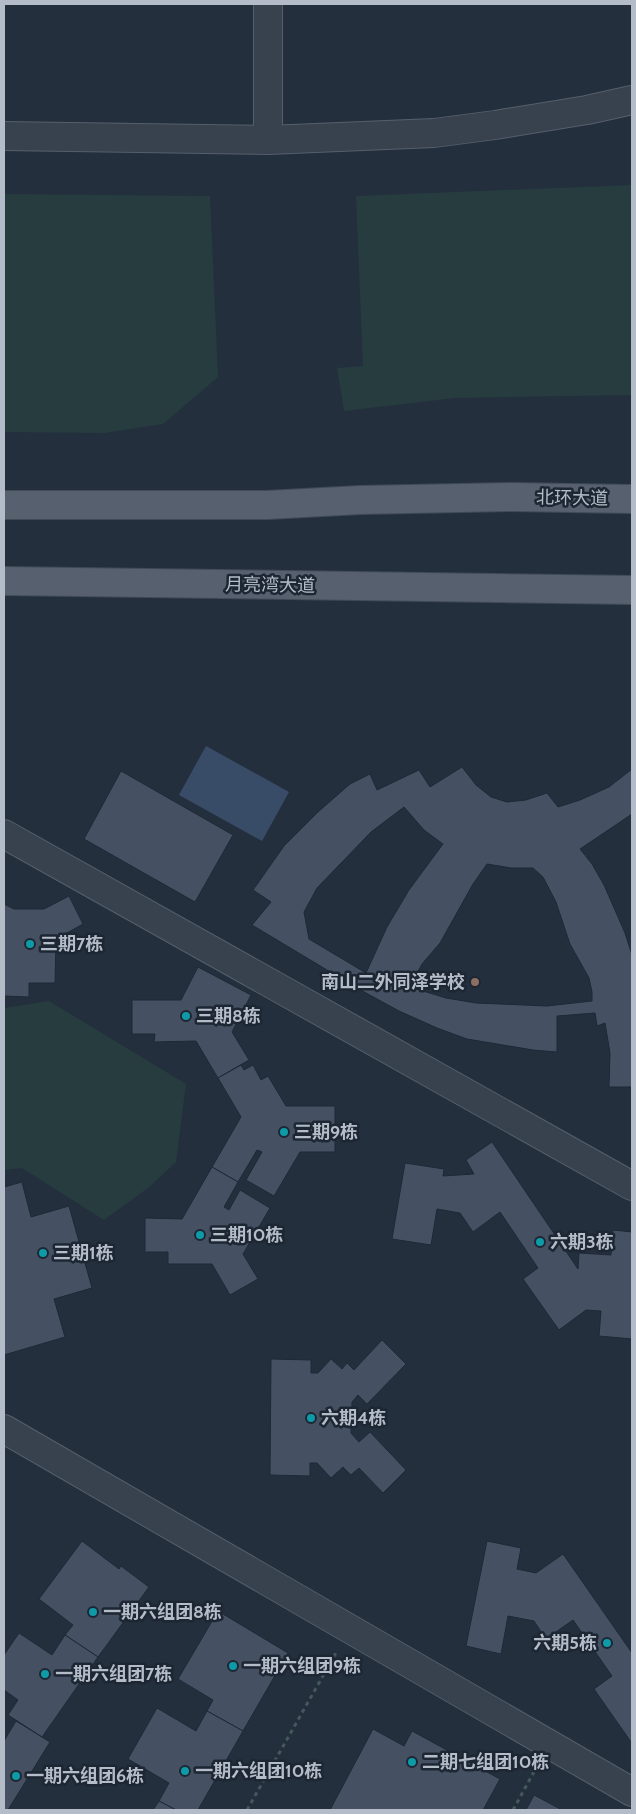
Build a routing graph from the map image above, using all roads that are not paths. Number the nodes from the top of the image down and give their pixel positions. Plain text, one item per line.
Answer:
1 (268, 4) edge
2 (632, 100) edge
3 (4, 136) edge
4 (268, 140) junction
5 (632, 483) edge
6 (512, 497) junction
7 (632, 499) edge
8 (4, 505) edge
9 (4, 581) edge
10 (537, 590) junction
11 (632, 590) edge
12 (632, 605) edge
13 (4, 834) edge
14 (632, 1186) edge
15 (4, 1429) edge
16 (632, 1792) edge

1 - 4 street
2 - 4 street
3 - 4 street
5 - 6 main road
6 - 7 main road, 北环大道
6 - 8 main road
9 - 10 main road, 月亮湾大道
10 - 11 main road
10 - 12 main road
13 - 14 street
15 - 16 street

